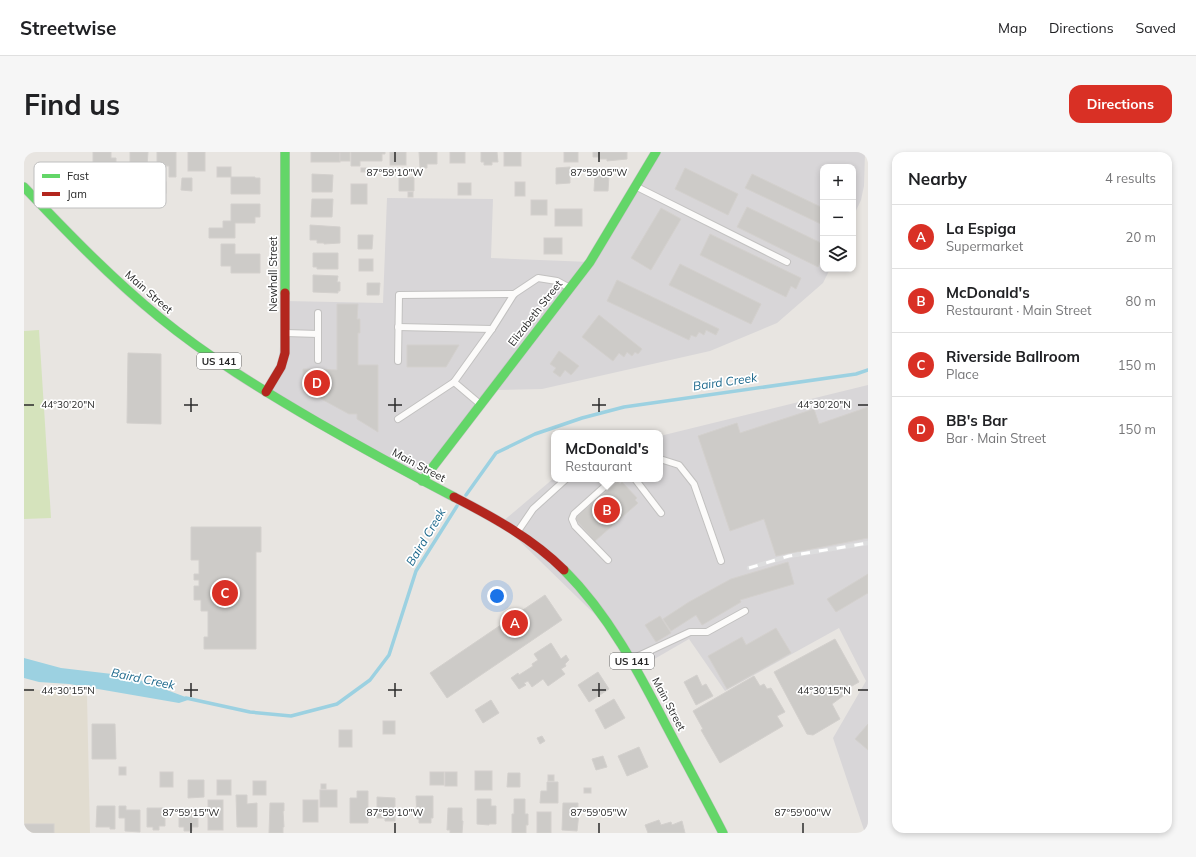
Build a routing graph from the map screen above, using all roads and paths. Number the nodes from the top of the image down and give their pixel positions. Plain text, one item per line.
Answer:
1 (285, 152) edge
2 (656, 152) edge
3 (636, 186) junction
4 (24, 187) edge
5 (34, 197) edge
6 (44, 208) edge
7 (787, 262) dead end
8 (570, 288) junction
9 (514, 294) junction
10 (318, 313) dead end
11 (398, 327) junction
12 (492, 329) junction
13 (285, 332) junction
14 (318, 334) junction
15 (318, 360) dead end
16 (398, 361) dead end
17 (454, 382) junction
18 (266, 392) junction
19 (480, 405) junction
20 (398, 419) dead end
21 (663, 460) edge
22 (422, 481) junction
23 (563, 482) edge
24 (610, 482) edge
25 (637, 482) edge
26 (662, 513) dead end
27 (517, 532) junction
28 (608, 560) dead end
29 (721, 561) dead end
30 (745, 612) dead end
31 (631, 659) junction
32 (723, 833) edge

1 - 13 main road, Newhall Street
2 - 3 main road, Elizabeth Street
3 - 7 lane
3 - 8 main road, Elizabeth Street
4 - 5 main road, Main Street / US 141
6 - 18 main road, Main Street / US 141
8 - 9 lane
8 - 19 main road, Elizabeth Street
9 - 11 lane
9 - 12 lane
10 - 14 lane
11 - 12 lane
11 - 16 lane
12 - 17 lane
13 - 14 lane
13 - 18 main road, Newhall Street
14 - 15 lane
17 - 19 lane
17 - 20 lane
18 - 22 main road, Main Street / US 141
19 - 22 main road, Elizabeth Street
21 - 29 lane
22 - 27 main road, Main Street / US 141
23 - 27 lane
24 - 28 lane
25 - 26 lane
27 - 31 main road, Main Street / US 141
30 - 31 lane
31 - 32 main road, Main Street / US 141

